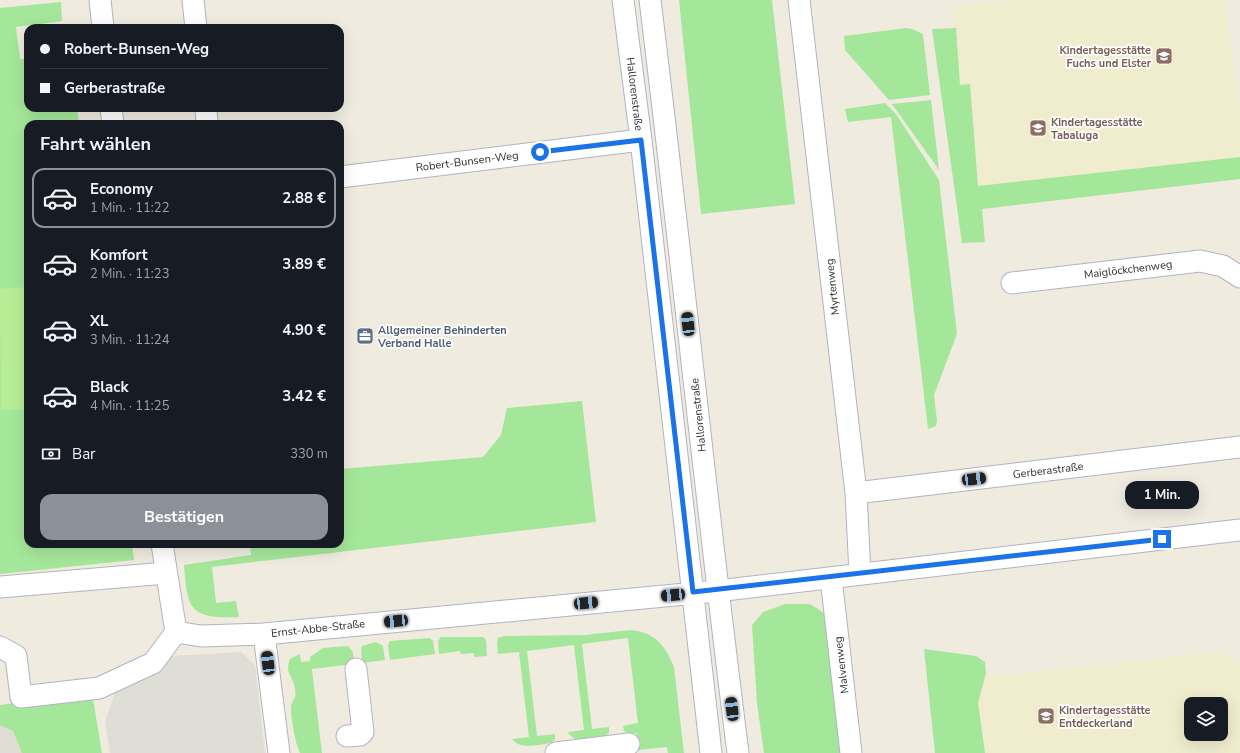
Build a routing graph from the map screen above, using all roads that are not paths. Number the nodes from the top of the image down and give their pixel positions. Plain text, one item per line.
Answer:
1 (100, 0) edge
2 (193, 0) edge
3 (623, 0) edge
4 (650, 0) edge
5 (799, 0) edge
6 (103, 24) edge
7 (196, 24) edge
8 (641, 140) junction
9 (344, 177) edge
10 (1240, 277) edge
11 (1012, 282) dead end
12 (1240, 447) edge
13 (856, 493) junction
14 (1240, 530) edge
15 (163, 548) edge
16 (166, 573) junction
17 (860, 574) junction
18 (831, 578) junction
19 (0, 587) edge
20 (717, 591) junction
21 (693, 592) junction
22 (176, 632) junction
23 (264, 634) junction
24 (0, 647) edge
25 (356, 669) dead end
26 (348, 736) dead end
27 (629, 744) dead end
28 (279, 753) edge
29 (556, 753) edge
30 (711, 753) edge
31 (738, 753) edge
32 (851, 753) edge

1 - 6 street
2 - 7 street
3 - 8 street, Hallorenstraße
4 - 20 street, Hallorenstraße
5 - 13 street, Myrtenweg
8 - 9 street, Robert-Bunsen-Weg
8 - 21 street, Hallorenstraße
10 - 11 street, Maiglöckchenweg
12 - 13 street, Gerberastraße
13 - 17 street, Myrtenweg
14 - 17 street
15 - 16 street
16 - 19 street
16 - 22 street
17 - 18 street
18 - 20 street
18 - 32 street, Malvenweg
20 - 21 street
20 - 31 street, Hallorenstraße
21 - 23 street, Ernst-Abbe-Straße
21 - 30 street, Hallorenstraße
22 - 23 street, Ernst-Abbe-Straße
22 - 24 street
23 - 28 street
25 - 26 street
27 - 29 street

